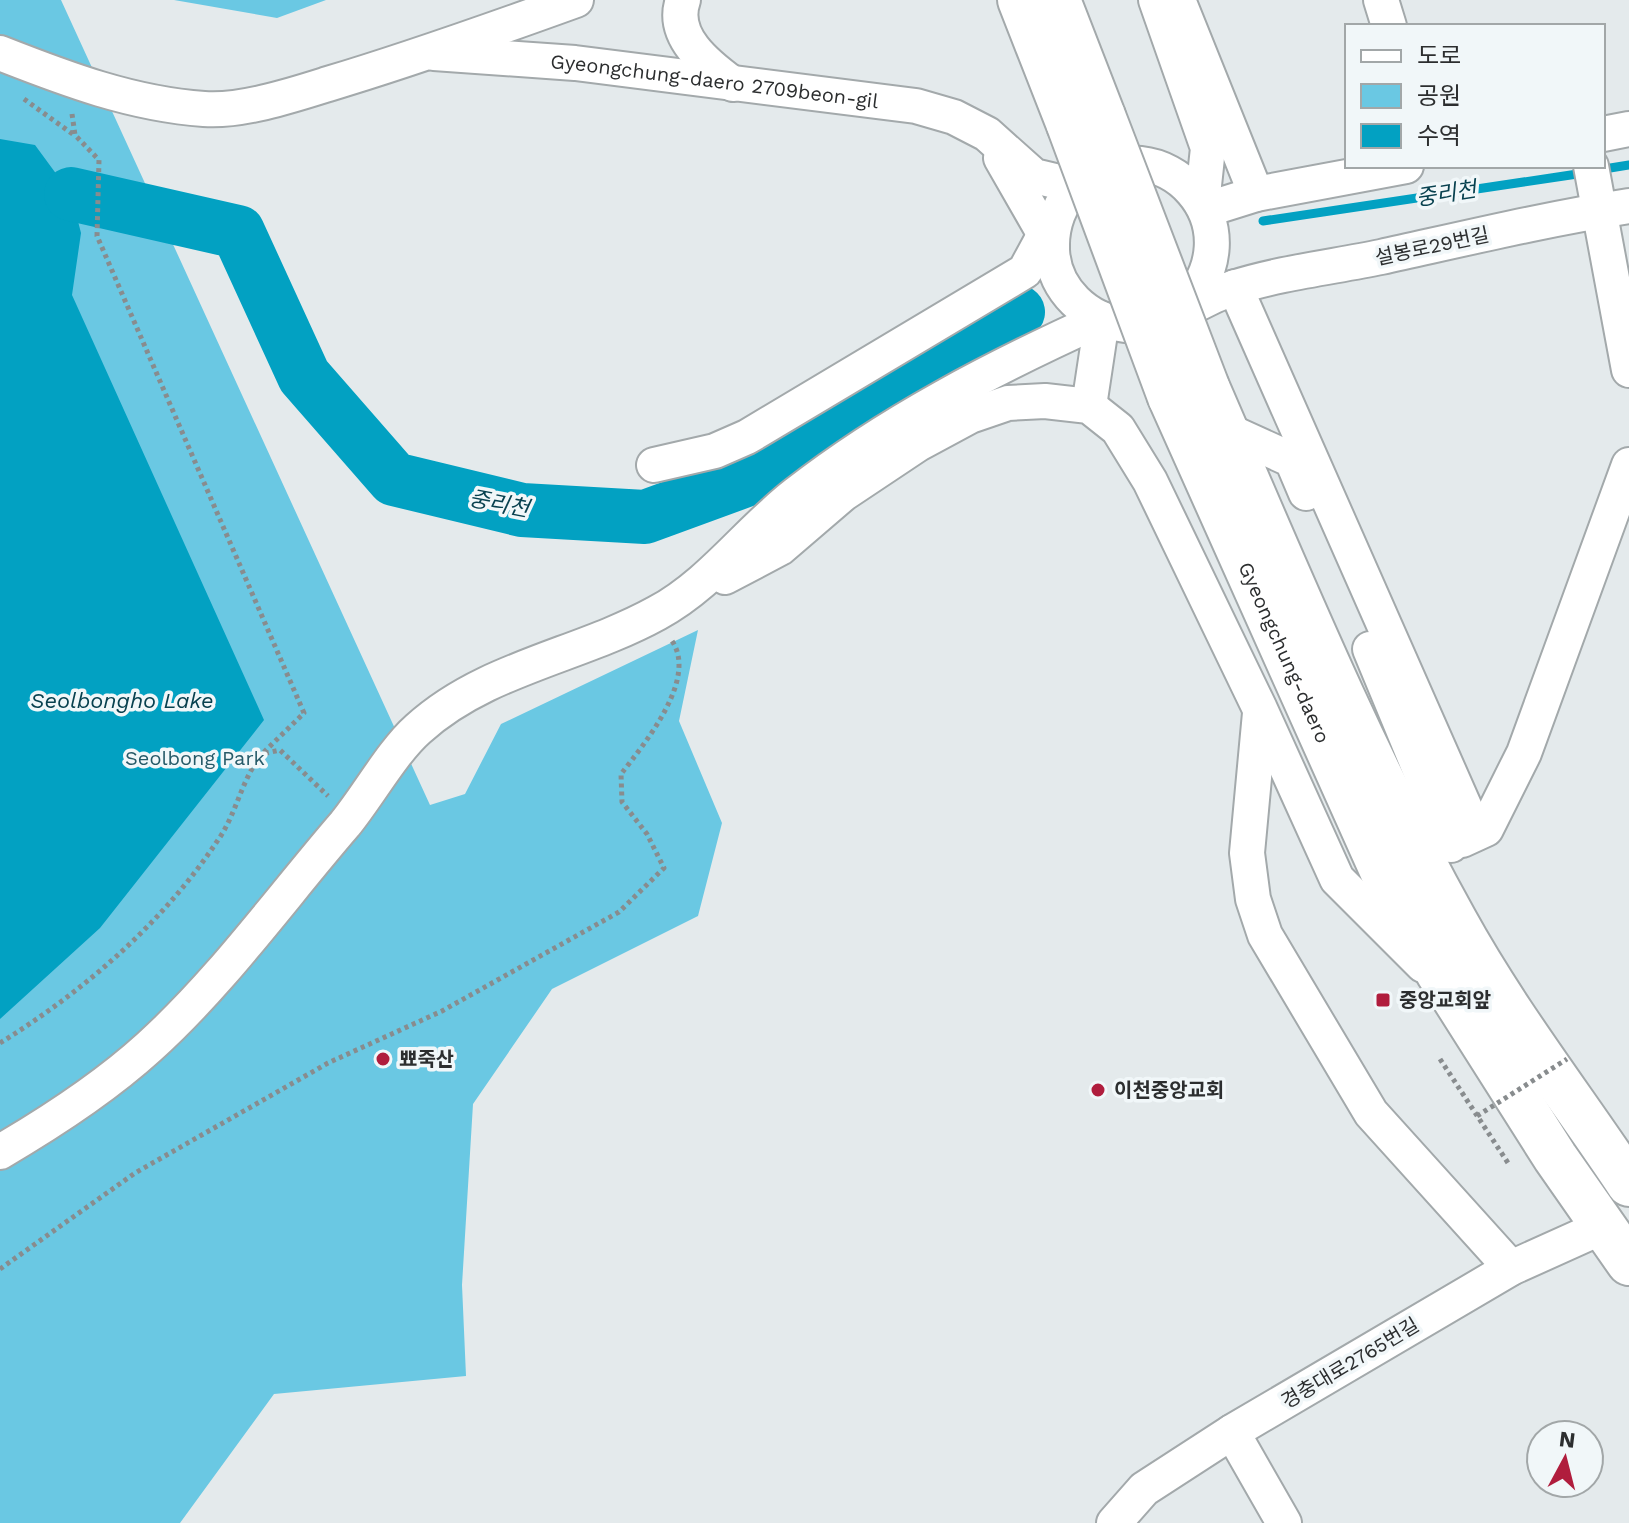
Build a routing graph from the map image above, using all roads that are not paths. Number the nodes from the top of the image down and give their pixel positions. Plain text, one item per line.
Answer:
1 (576, 0) edge
2 (683, 0) edge
3 (1020, 0) edge
4 (1058, 0) edge
5 (1156, 0) edge
6 (1178, 0) edge
7 (1381, 0) edge
8 (1388, 24) edge
9 (0, 53) edge
10 (434, 53) junction
11 (575, 63) junction
12 (733, 84) junction
13 (1086, 120) junction
14 (1629, 129) edge
15 (987, 134) junction
16 (1605, 134) edge
17 (1395, 168) edge
18 (1076, 186) junction
19 (1604, 192) edge
20 (1256, 194) junction
21 (1204, 207) junction
22 (1049, 240) junction
23 (1235, 287) junction
24 (1178, 312) junction
25 (1102, 319) junction
26 (1629, 370) edge
27 (1189, 392) junction
28 (1089, 406) junction
29 (654, 465) dead end
30 (1629, 465) edge
31 (658, 613) junction
32 (1260, 709) junction
33 (1450, 846) junction
34 (1453, 996) junction
35 (0, 1152) edge
36 (1629, 1184) edge
37 (1602, 1227) junction
38 (1629, 1263) edge
39 (1511, 1268) junction
40 (1232, 1432) junction
41 (1114, 1523) edge
42 (1284, 1523) edge

1 - 10 street, Gyeongchung-daero 2709beon-gil
1 - 11 street
2 - 12 street
3 - 13 main road, Gyeongchung-daero
4 - 13 main road, Gyeongchung-daero
5 - 21 street
6 - 20 street
7 - 8 street
9 - 10 street, Gyeongchung-daero 2709beon-gil
10 - 11 street, Gyeongchung-daero 2709beon-gil
11 - 12 street, Gyeongchung-daero 2709beon-gil
12 - 15 street, Gyeongchung-daero 2709beon-gil
13 - 27 main road, Gyeongchung-daero, bridge
14 - 16 street
15 - 18 street, Gyeongchung-daero 2709beon-gil
15 - 22 street
17 - 20 street
18 - 21 street
18 - 22 street
19 - 23 street, 설봉로29번길
19 - 26 street
20 - 21 street
21 - 24 street
22 - 25 street
22 - 29 street
23 - 24 street, 설봉로29번길
23 - 33 street
24 - 25 street
25 - 28 street
25 - 31 street
27 - 33 main road, Gyeongchung-daero
27 - 34 main road, Gyeongchung-daero
28 - 31 street
28 - 32 street
30 - 33 street
31 - 35 street
32 - 34 street
32 - 39 street
33 - 36 main road, Gyeongchung-daero
34 - 37 main road, Gyeongchung-daero
37 - 38 main road, Gyeongchung-daero
37 - 39 street, 경충대로2765번길
39 - 40 street, 경충대로2765번길
40 - 41 street, 경충대로2765번길
40 - 42 street

